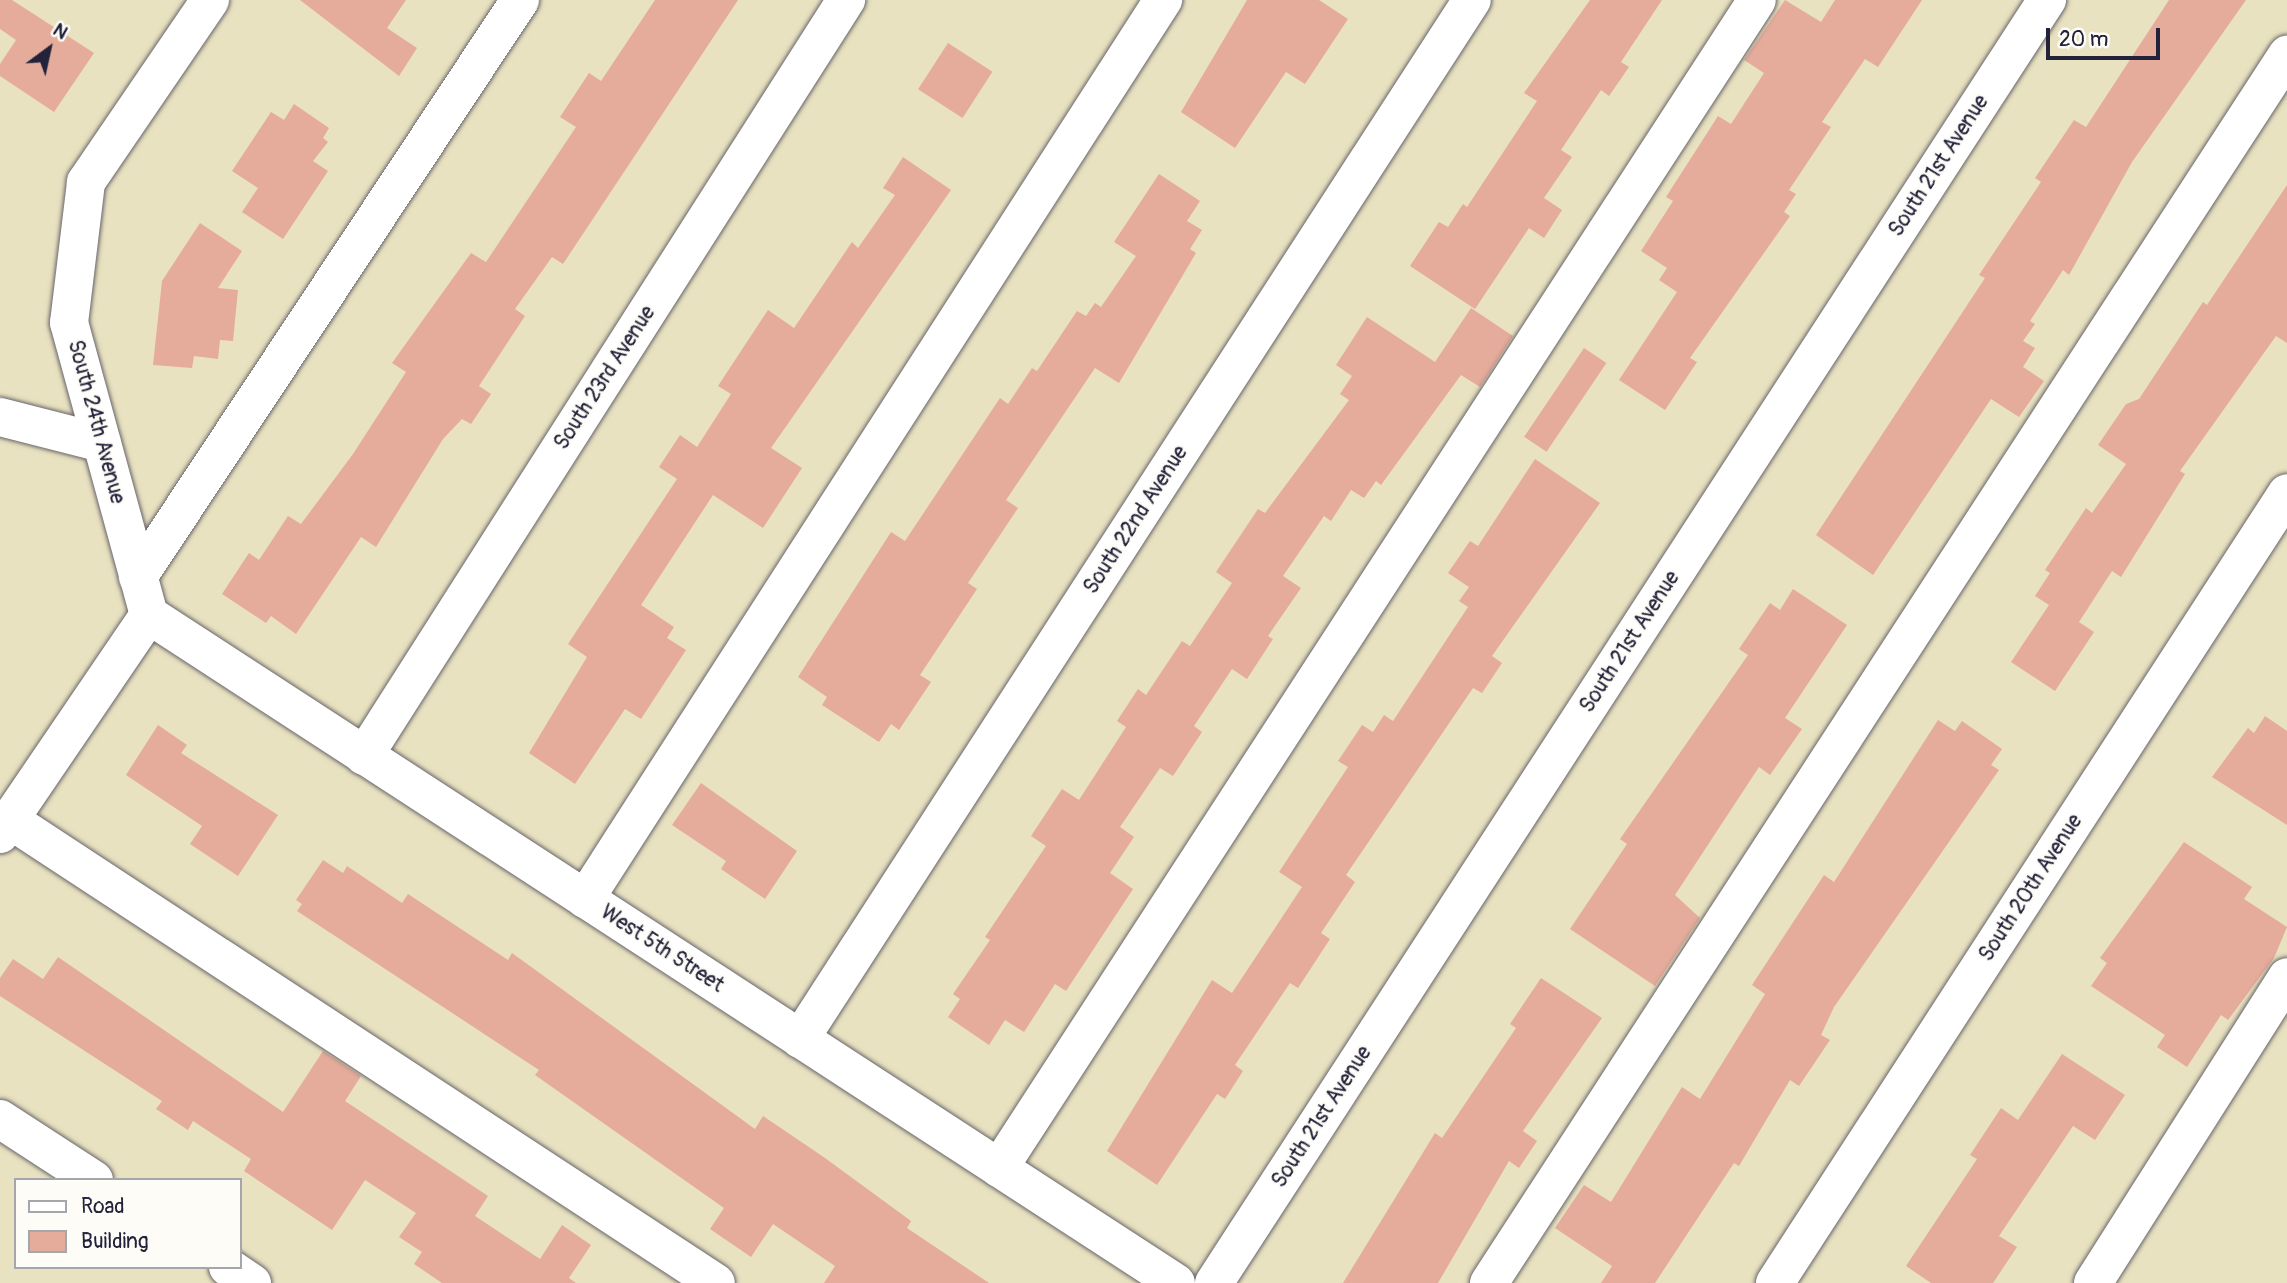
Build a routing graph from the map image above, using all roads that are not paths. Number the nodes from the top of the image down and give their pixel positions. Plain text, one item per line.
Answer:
1 (210, 0) edge
2 (520, 0) edge
3 (846, 0) edge
4 (1163, 0) edge
5 (1472, 0) edge
6 (1757, 0) edge
7 (2047, 0) edge
8 (2287, 55) edge
9 (0, 417) edge
10 (102, 443) junction
11 (2287, 493) edge
12 (138, 577) junction
13 (149, 615) junction
14 (364, 756) junction
15 (5, 827) edge
16 (585, 899) junction
17 (2287, 977) edge
18 (800, 1039) junction
19 (0, 1119) edge
20 (999, 1168) junction
21 (91, 1178) edge
22 (231, 1269) edge
23 (252, 1283) edge
24 (716, 1283) edge
25 (1176, 1283) edge
26 (1214, 1283) edge
27 (1489, 1283) edge
28 (1775, 1283) edge
29 (2093, 1283) edge

1 - 10 street, South 24th Avenue
2 - 12 street
3 - 14 street, South 23rd Avenue
4 - 16 street
5 - 18 street, South 22nd Avenue
6 - 20 street
7 - 26 street, South 21st Avenue
8 - 27 street
9 - 10 street
10 - 12 street, South 24th Avenue
11 - 28 street, South 20th Avenue
12 - 13 street, South 24th Avenue
13 - 14 street, West 5th Street
13 - 15 street
14 - 16 street, West 5th Street
15 - 24 street
16 - 18 street, West 5th Street
17 - 29 street
18 - 20 street, West 5th Street
19 - 21 street
20 - 25 street, West 5th Street
22 - 23 street

